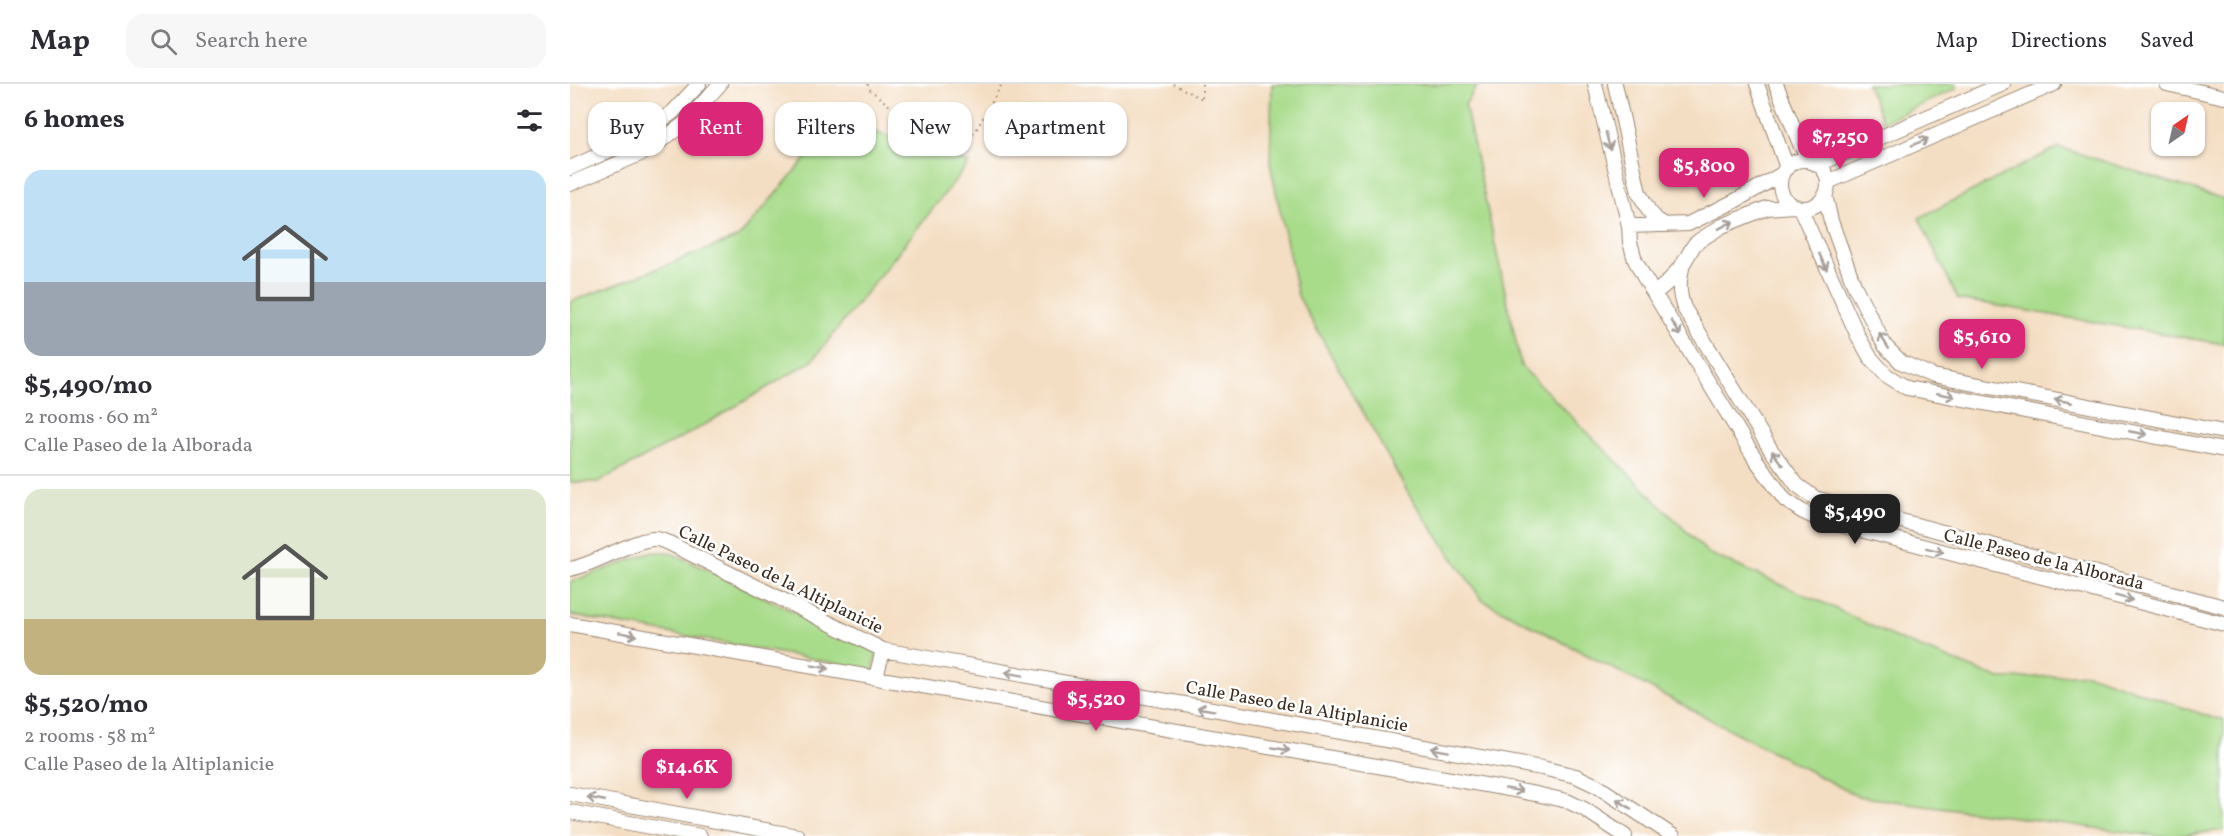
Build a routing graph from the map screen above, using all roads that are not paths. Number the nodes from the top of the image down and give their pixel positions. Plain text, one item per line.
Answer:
1 (699, 84) edge
2 (720, 84) edge
3 (1595, 84) edge
4 (1615, 84) edge
5 (1756, 84) edge
6 (1776, 84) edge
7 (2003, 84) edge
8 (2054, 84) edge
9 (2167, 84) edge
10 (2224, 97) edge
11 (685, 99) junction
12 (688, 102) edge
13 (704, 102) edge
14 (678, 128) edge
15 (1814, 163) junction
16 (570, 168) edge
17 (1784, 171) junction
18 (570, 184) edge
19 (1826, 189) junction
20 (1796, 207) junction
21 (1683, 225) junction
22 (1629, 226) junction
23 (1668, 226) junction
24 (1694, 245) junction
25 (1683, 264) junction
26 (1655, 293) junction
27 (1990, 387) junction
28 (1986, 403) junction
29 (2224, 432) edge
30 (2224, 450) edge
31 (1831, 502) junction
32 (1825, 521) junction
33 (570, 569) edge
34 (2103, 575) junction
35 (2098, 592) junction
36 (2224, 607) edge
37 (570, 624) edge
38 (2224, 624) edge
39 (883, 650) junction
40 (876, 677) junction
41 (1232, 713) junction
42 (1226, 739) junction
43 (1542, 768) junction
44 (570, 794) edge
45 (1536, 794) junction
46 (570, 812) edge
47 (682, 815) junction
48 (680, 832) junction
49 (700, 836) edge
50 (798, 836) edge
51 (1625, 836) edge
52 (1673, 836) edge

1 - 11 street
2 - 13 street
3 -> 22 street
4 - 23 street
5 - 17 street
6 - 15 street
7 - 15 street
19 -> 8 street
9 - 10 street
11 - 12 street
11 - 16 street
14 - 18 street
15 - 17 street
15 - 19 street
17 - 20 street
17 - 21 street
19 - 20 street
27 -> 19 street
24 -> 20 street
20 -> 28 street
21 - 23 street
21 - 24 street
22 - 23 street
22 - 26 street, Calle Paseo de la Alborada
24 - 25 street
25 - 26 street
31 -> 25 street, Calle Paseo de la Alborada
26 -> 32 street, Calle Paseo de la Alborada
27 - 28 street
29 -> 27 street
28 -> 30 street
31 - 32 street
31 - 34 street, Calle Paseo de la Alborada
32 -> 35 street, Calle Paseo de la Alborada
33 - 39 street, Calle Paseo de la Altiplanicie
34 - 35 street
34 - 36 street, Calle Paseo de la Alborada
35 -> 38 street, Calle Paseo de la Alborada
37 -> 40 street
39 - 40 street
41 -> 39 street, Calle Paseo de la Altiplanicie
40 - 42 street
41 - 42 street
43 -> 41 street, Calle Paseo de la Altiplanicie
42 -> 45 street
43 - 45 street
52 -> 43 street, Calle Paseo de la Altiplanicie
47 -> 44 street
45 - 51 street
46 - 48 street
47 - 48 street
47 - 50 street
48 - 49 street

